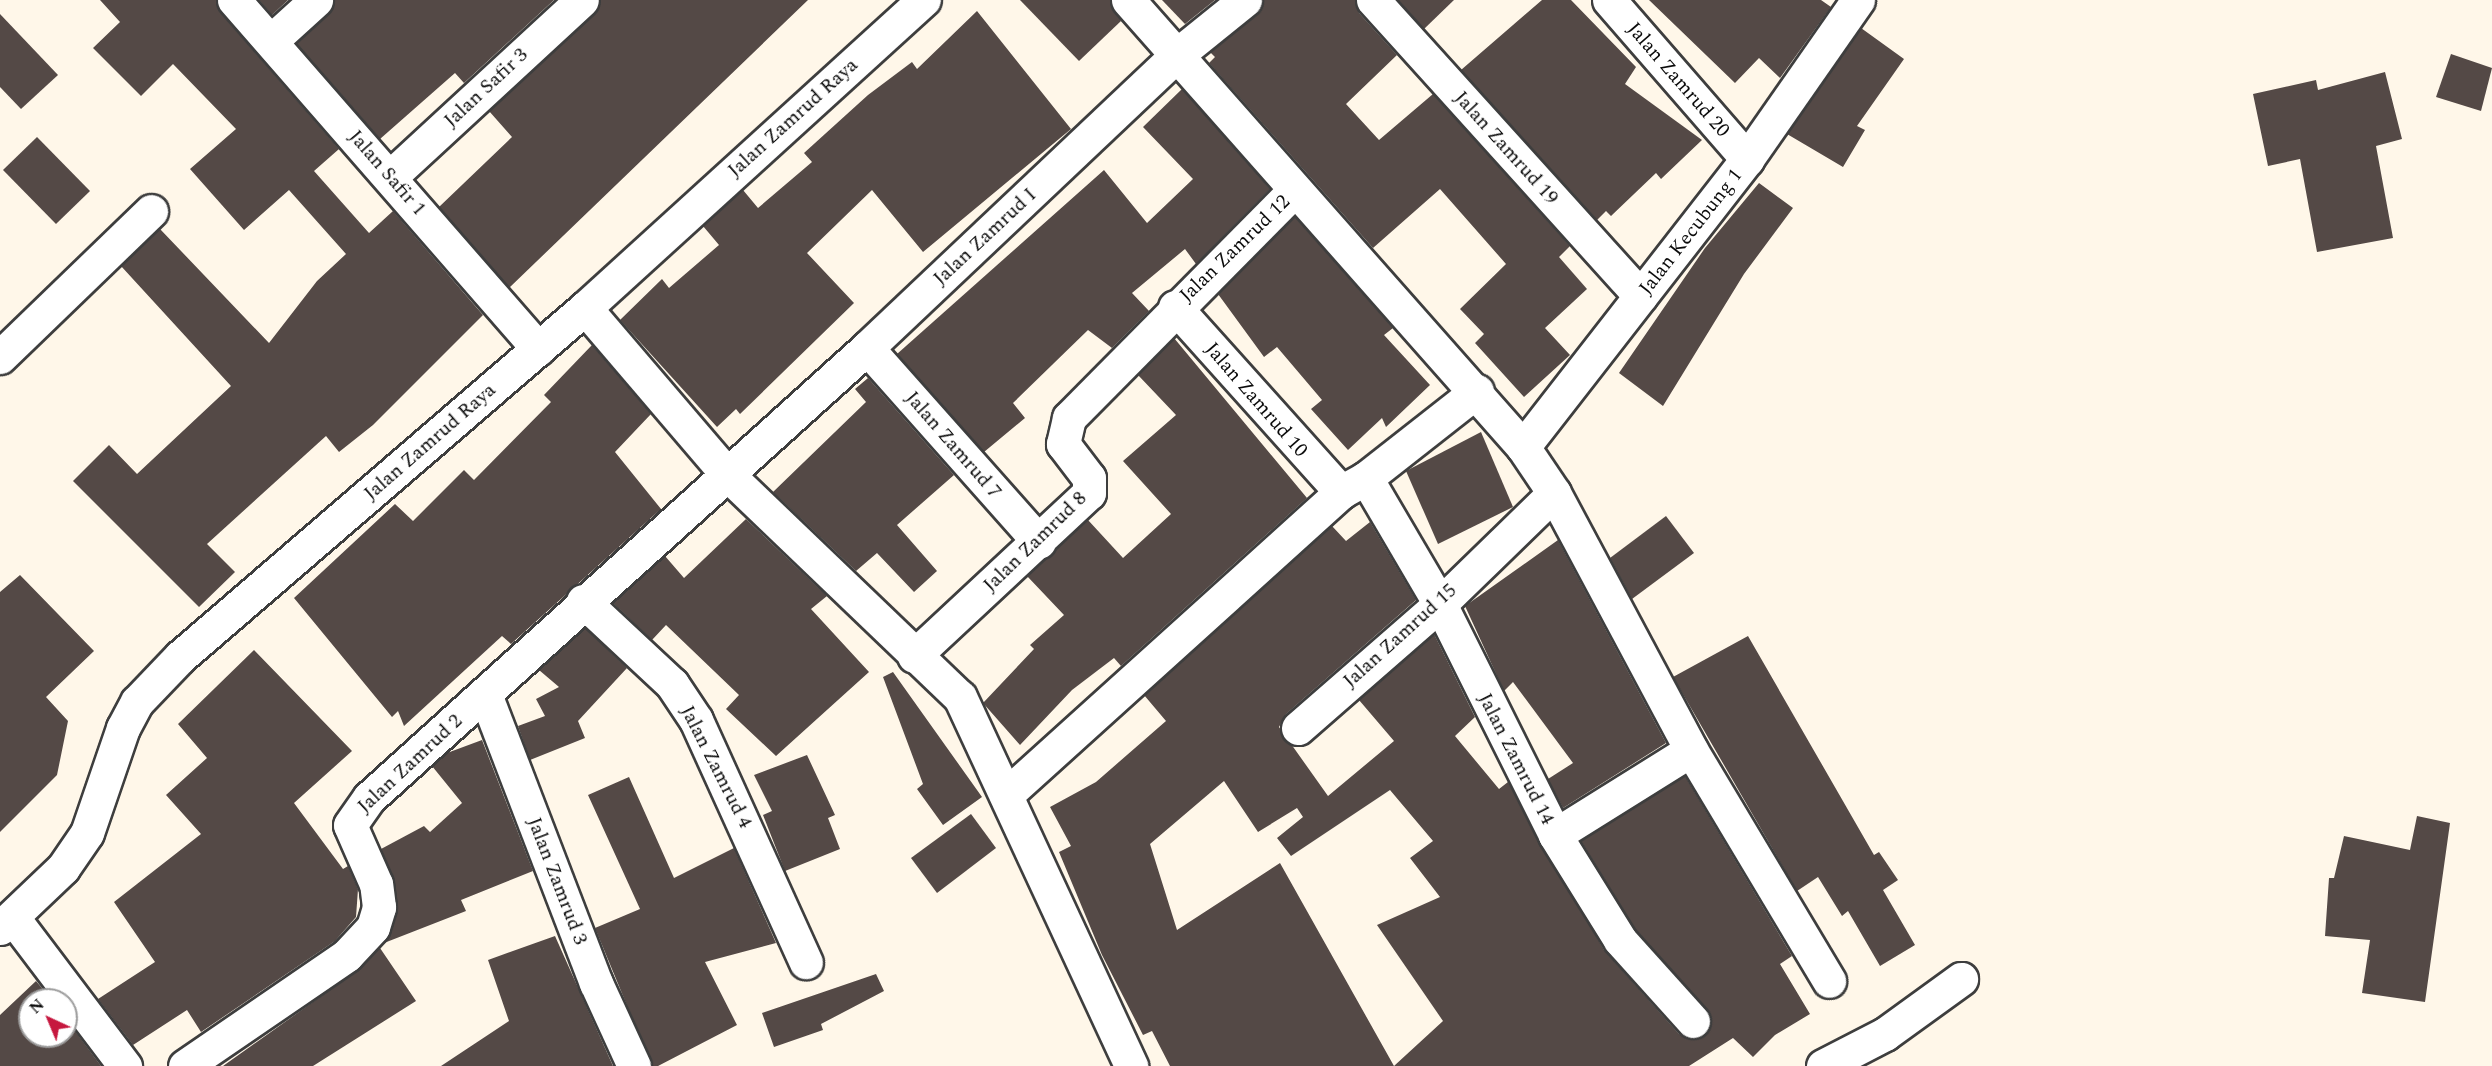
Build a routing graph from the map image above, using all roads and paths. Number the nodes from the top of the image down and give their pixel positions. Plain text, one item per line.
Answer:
1 (234, 0) edge
2 (316, 0) edge
3 (582, 0) edge
4 (924, 0) edge
5 (1128, 0) edge
6 (1245, 0) edge
7 (1373, 0) edge
8 (1609, 0) edge
9 (1856, 6) edge
10 (271, 41) junction
11 (1178, 54) junction
12 (1748, 159) junction
13 (390, 177) junction
14 (1295, 190) junction
15 (151, 211) dead end
16 (1640, 296) junction
17 (1175, 307) junction
18 (585, 308) junction
19 (867, 348) junction
20 (537, 349) junction
21 (0, 357) edge
22 (1477, 391) junction
23 (1523, 447) junction
24 (725, 472) junction
25 (1354, 485) junction
26 (1554, 493) junction
27 (1039, 542) junction
28 (583, 601) junction
29 (1440, 604) junction
30 (914, 656) junction
31 (485, 694) junction
32 (1298, 728) dead end
33 (1691, 750) junction
34 (1007, 794) junction
35 (1555, 835) junction
36 (7, 923) edge
37 (806, 962) dead end
38 (1961, 979) dead end
39 (1829, 981) dead end
40 (1693, 1022) dead end
41 (125, 1066) edge
42 (185, 1066) edge
43 (634, 1066) edge
44 (1131, 1066) edge
45 (1823, 1066) edge

1 - 10 street, Jalan Safir 1
2 - 10 street
3 - 13 street, Jalan Safir 3
4 - 18 street, Jalan Zamrud Raya
5 - 11 street
6 - 11 street, Jalan Zamrud I
7 - 16 street, Jalan Zamrud 19
8 - 12 street, Jalan Zamrud 20
9 - 12 street, Jalan Kecubung 1
10 - 13 street, Jalan Safir 1
11 - 14 street
11 - 19 street, Jalan Zamrud I
12 - 16 street, Jalan Kecubung 1
13 - 20 street, Jalan Safir 1
14 - 17 street, Jalan Zamrud 12
14 - 22 street
15 - 21 street
16 - 23 street, Jalan Kecubung 1
17 - 25 street, Jalan Zamrud 10
17 - 27 street, Jalan Zamrud 8
18 - 20 street, Jalan Zamrud Raya
18 - 24 street
19 - 24 street, Jalan Zamrud I
19 - 27 street, Jalan Zamrud 7
20 - 36 street, Jalan Zamrud Raya
22 - 23 street
22 - 25 street
23 - 26 street
24 - 28 street, Jalan Zamrud 2
24 - 30 street
25 - 29 street, Jalan Zamrud 14
25 - 34 street
26 - 29 street, Jalan Zamrud 15
26 - 33 street
27 - 30 street, Jalan Zamrud 8
28 - 31 street, Jalan Zamrud 2
28 - 37 street, Jalan Zamrud 4
29 - 32 street, Jalan Zamrud 15
29 - 35 street, Jalan Zamrud 14
30 - 34 street
31 - 42 street, Jalan Zamrud 2
31 - 43 street, Jalan Zamrud 3
33 - 35 street
33 - 39 street
34 - 44 street
35 - 40 street, Jalan Zamrud 14
36 - 41 street
38 - 45 street

